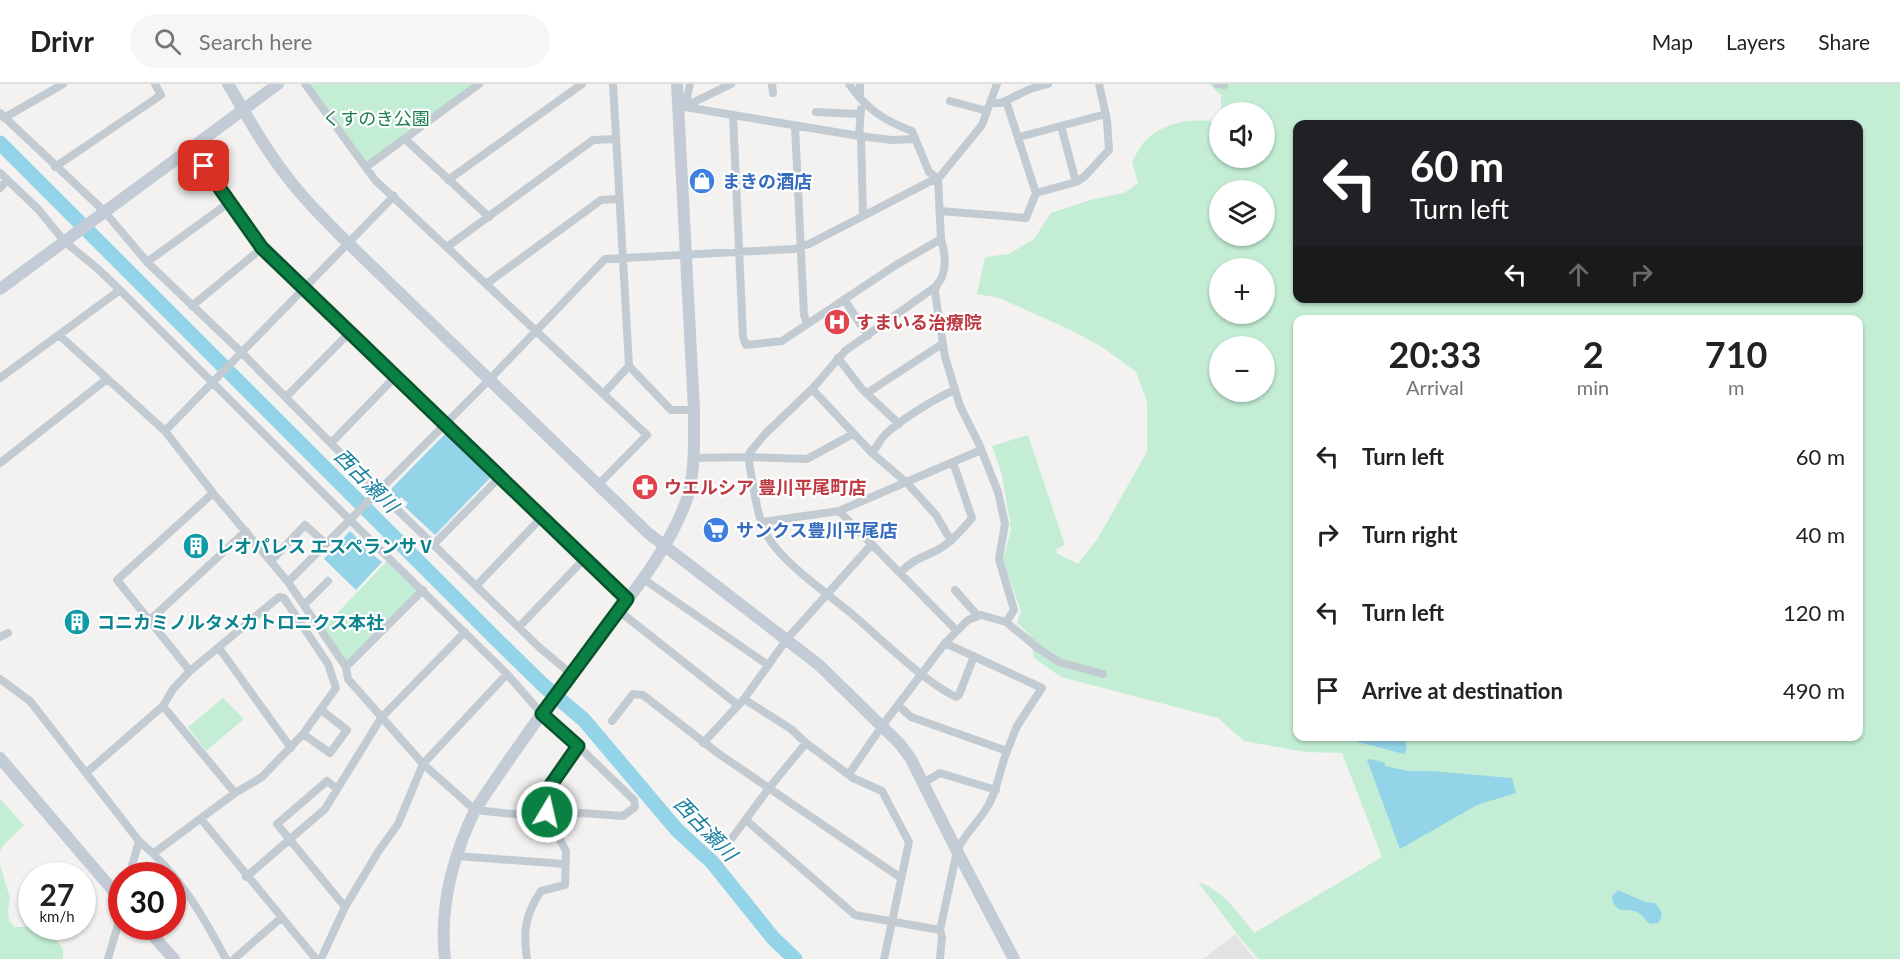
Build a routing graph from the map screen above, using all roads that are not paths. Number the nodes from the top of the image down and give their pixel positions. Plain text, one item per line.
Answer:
1 (63, 84) edge
2 (155, 84) edge
3 (228, 84) edge
4 (278, 84) edge
5 (305, 84) edge
6 (479, 84) edge
7 (582, 84) edge
8 (613, 84) edge
9 (678, 84) edge
10 (690, 84) edge
11 (731, 84) edge
12 (849, 84) edge
13 (860, 84) edge
14 (997, 84) edge
15 (1048, 84) edge
16 (1099, 84) edge
17 (860, 99) junction
18 (950, 101) dead end
19 (1006, 101) junction
20 (989, 107) junction
21 (682, 108) junction
22 (243, 109) junction
23 (816, 112) dead end
24 (860, 114) junction
25 (1106, 114) junction
26 (733, 115) junction
27 (2, 116) edge
28 (795, 126) junction
29 (1061, 126) junction
30 (860, 137) junction
31 (1019, 137) junction
32 (616, 139) junction
33 (915, 139) junction
34 (405, 140) junction
35 (191, 148) junction
36 (55, 167) junction
37 (366, 167) junction
38 (3, 177) edge
39 (938, 179) junction
40 (448, 180) junction
41 (1076, 182) junction
42 (0, 188) edge
43 (1036, 193) junction
44 (394, 196) junction
45 (619, 199) junction
46 (230, 202) junction
47 (940, 211) junction
48 (105, 212) junction
49 (862, 216) junction
50 (489, 217) junction
51 (941, 239) junction
52 (64, 242) junction
53 (348, 243) junction
54 (447, 247) junction
55 (801, 247) junction
56 (262, 248) junction
57 (739, 251) junction
58 (686, 256) junction
59 (622, 258) junction
60 (147, 262) junction
61 (486, 284) junction
62 (935, 287) junction
63 (305, 288) junction
64 (0, 289) edge
65 (120, 290) junction
66 (844, 299) junction
67 (192, 306) junction
68 (807, 324) junction
69 (537, 330) junction
70 (351, 331) junction
71 (59, 335) junction
72 (868, 336) junction
73 (942, 344) junction
74 (238, 355) junction
75 (838, 358) junction
76 (629, 366) junction
77 (396, 376) junction
78 (0, 378) edge
79 (107, 379) junction
80 (214, 379) junction
81 (489, 380) junction
82 (812, 388) junction
83 (955, 390) junction
84 (604, 393) junction
85 (867, 393) junction
86 (286, 397) junction
87 (694, 410) junction
88 (447, 424) junction
89 (899, 424) junction
90 (165, 431) junction
91 (853, 434) junction
92 (331, 443) junction
93 (981, 450) junction
94 (872, 453) junction
95 (748, 457) junction
96 (694, 458) junction
97 (953, 462) junction
98 (0, 463) edge
99 (500, 477) junction
100 (907, 483) junction
101 (598, 485) junction
102 (213, 493) junction
103 (376, 495) junction
104 (839, 511) junction
105 (542, 517) junction
106 (353, 518) junction
107 (762, 522) junction
108 (246, 531) junction
109 (951, 541) junction
110 (326, 544) junction
111 (434, 544) junction
112 (872, 544) junction
113 (663, 546) junction
114 (585, 558) junction
115 (271, 561) junction
116 (900, 573) junction
117 (642, 578) junction
118 (328, 581) dead end
119 (288, 582) junction
120 (476, 586) junction
121 (423, 590) junction
122 (955, 590) dead end
123 (828, 594) junction
124 (627, 599) junction
125 (304, 605) junction
126 (619, 611) junction
127 (978, 616) junction
128 (150, 620) junction
129 (1006, 622) junction
130 (519, 627) junction
131 (957, 631) junction
132 (465, 632) junction
133 (787, 639) junction
134 (945, 643) junction
135 (219, 648) junction
136 (974, 656) junction
137 (768, 665) junction
138 (346, 667) junction
139 (190, 671) junction
140 (507, 674) junction
141 (922, 674) junction
142 (1103, 674) dead end
143 (0, 679) edge
144 (567, 679) junction
145 (741, 702) junction
146 (898, 705) junction
147 (163, 706) junction
148 (321, 710) junction
149 (545, 710) junction
150 (381, 718) junction
151 (612, 721) dead end
152 (882, 726) junction
153 (303, 734) junction
154 (703, 743) junction
155 (806, 743) junction
156 (578, 746) junction
157 (291, 748) junction
158 (1007, 751) junction
159 (0, 758) edge
160 (423, 765) junction
161 (87, 773) junction
162 (849, 774) junction
163 (923, 783) junction
164 (769, 788) junction
165 (337, 789) junction
166 (996, 790) junction
167 (235, 793) junction
168 (475, 810) junction
169 (549, 818) junction
170 (201, 819) junction
171 (746, 820) junction
172 (291, 839) junction
173 (140, 841) junction
174 (724, 849) dead end
175 (957, 851) junction
176 (154, 853) junction
177 (456, 856) junction
178 (133, 862) edge
179 (566, 864) junction
180 (246, 876) junction
181 (902, 878) junction
182 (108, 884) edge
183 (345, 907) junction
184 (281, 918) junction
185 (893, 922) junction
186 (940, 930) junction
187 (114, 940) edge
188 (157, 940) edge
189 (108, 959) edge
190 (174, 959) edge
191 (226, 959) edge
192 (234, 959) edge
193 (316, 959) edge
194 (321, 959) edge
195 (446, 959) edge
196 (526, 959) edge
197 (884, 959) edge
198 (940, 959) edge
199 (1014, 959) edge

1 - 27 street
2 - 36 street
3 - 22 street
4 - 22 street
5 - 37 street
6 - 34 street
7 - 40 street
8 - 32 street
9 - 21 street
10 - 21 street
11 - 21 street
12 - 17 street
13 - 17 street
14 - 20 street
15 - 19 street
16 - 25 street
17 - 24 street
17 - 33 street
18 - 20 street
19 - 20 street
19 - 31 street
20 - 39 street
21 - 26 street
21 - 58 street
22 - 35 street
22 - 53 street
23 - 24 street
24 - 30 street
25 - 29 street
25 - 41 street
26 - 28 street
26 - 57 street
27 - 36 street
28 - 30 street
28 - 55 street
29 - 31 street
29 - 41 street
30 - 33 street
30 - 49 street
31 - 43 street
32 - 45 street
32 - 50 street
33 - 39 street
34 - 37 street
34 - 40 street
35 - 46 street
35 - 48 street
36 - 48 street
37 - 44 street
38 - 42 street
38 - 52 street
39 - 47 street
39 - 49 street
40 - 50 street
41 - 43 street
43 - 47 street
44 - 53 street
44 - 54 street
45 - 59 street
45 - 61 street
46 - 56 street
46 - 60 street
47 - 51 street
48 - 52 street
48 - 60 street
49 - 55 street
50 - 54 street
51 - 62 street
51 - 66 street
52 - 64 street
52 - 65 street
53 - 63 street
53 - 81 street
54 - 61 street
55 - 57 street
55 - 68 street
56 - 63 street
56 - 67 street
57 - 58 street
57 - 68 street
58 - 59 street
58 - 87 street
59 - 69 street
59 - 76 street
60 - 67 street
61 - 69 street
62 - 72 street
62 - 73 street
63 - 70 street
63 - 74 street
65 - 71 street
65 - 80 street
66 - 68 street
66 - 72 street
67 - 74 street
69 - 81 street
69 - 84 street
70 - 77 street
70 - 86 street
71 - 78 street
71 - 79 street
72 - 75 street
73 - 83 street
73 - 85 street
74 - 80 street
74 - 86 street
75 - 82 street
75 - 85 street
76 - 84 street
76 - 87 street
77 - 88 street
77 - 92 street
79 - 90 street
79 - 98 street
80 - 90 street
80 - 106 street
81 - 88 street
81 - 101 street
82 - 91 street
82 - 95 street
83 - 89 street
83 - 93 street
84 - 101 street
85 - 89 street
86 - 92 street
87 - 96 street
88 - 99 street
88 - 103 street
89 - 94 street
90 - 102 street
91 - 94 street
91 - 95 street
92 - 103 street
93 - 97 street
93 - 129 street
94 - 100 street
95 - 96 street
95 - 107 street
96 - 113 street
97 - 100 street
97 - 109 street
99 - 105 street
99 - 111 street
100 - 104 street
100 - 109 street
101 - 113 street
102 - 108 street
102 - 128 street
103 - 106 street
103 - 111 street
104 - 107 street
104 - 112 street
105 - 114 street
105 - 120 street
106 - 110 street
106 - 121 street
107 - 123 street
108 - 115 street
108 - 128 street
109 - 116 street
110 - 115 street
110 - 119 street
111 - 120 street
112 - 116 street
112 - 123 street
113 - 117 street
113 - 133 street
114 - 124 street
114 - 130 street
115 - 119 street
116 - 131 street
117 - 124 street
117 - 137 street
118 - 125 street
119 - 125 street
120 - 130 street
121 - 132 street
121 - 138 street
122 - 127 street
123 - 133 street
123 - 141 street
124 - 126 street
125 - 138 street
126 - 144 street
126 - 145 street
127 - 129 street
127 - 131 street
128 - 139 street
129 - 142 street
130 - 144 street
131 - 134 street
132 - 140 street
132 - 150 street
133 - 137 street
133 - 152 street
134 - 136 street
134 - 141 street
135 - 139 street
135 - 148 street
135 - 157 street
136 - 141 street
136 - 158 street
137 - 145 street
138 - 150 street
139 - 147 street
140 - 149 street
140 - 160 street
141 - 146 street
143 - 161 street
144 - 149 street
145 - 154 street
145 - 155 street
146 - 152 street
146 - 158 street
147 - 161 street
147 - 167 street
148 - 153 street
148 - 153 street
149 - 156 street
149 - 168 street
150 - 160 street
150 - 165 street
151 - 154 street
152 - 162 street
152 - 163 street
153 - 157 street
154 - 164 street
155 - 162 street
155 - 164 street
156 - 169 street
156 - 169 street
157 - 167 street
158 - 166 street
159 - 182 street
160 - 168 street
160 - 183 street
161 - 173 street
162 - 181 street
163 - 166 street
163 - 175 street
164 - 171 street
164 - 181 street
165 - 172 street
165 - 172 street
166 - 175 street
167 - 170 street
168 - 169 street
168 - 177 street
169 - 179 street
170 - 176 street
170 - 180 street
171 - 174 street
171 - 185 street
172 - 180 street
172 - 183 street
173 - 176 street
173 - 178 street
175 - 186 street
175 - 199 street
176 - 191 street
177 - 179 street
177 - 195 street
179 - 196 street
180 - 184 street
181 - 185 street
183 - 194 street
184 - 192 street
184 - 193 street
185 - 186 street
185 - 197 street
186 - 198 street
187 - 189 street
188 - 190 street

